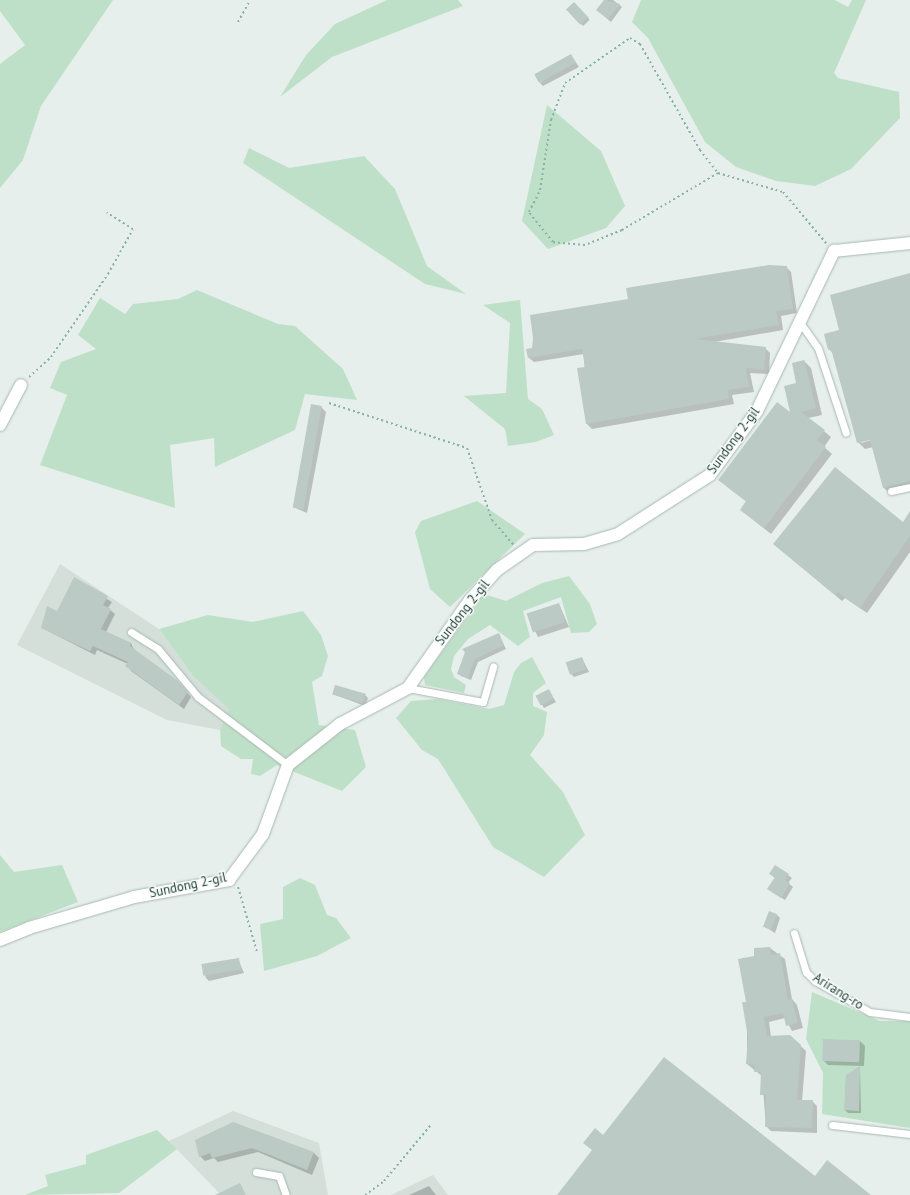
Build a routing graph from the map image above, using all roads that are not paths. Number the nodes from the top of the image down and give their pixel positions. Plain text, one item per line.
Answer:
1 (910, 243) edge
2 (799, 321) junction
3 (21, 385) road end
4 (0, 425) edge
5 (846, 433) dead end
6 (910, 487) edge
7 (891, 491) dead end
8 (131, 632) dead end
9 (494, 666) dead end
10 (408, 688) junction
11 (288, 765) junction
12 (794, 933) dead end
13 (0, 940) edge
14 (910, 1016) edge
15 (832, 1125) dead end
16 (910, 1134) edge
17 (256, 1172) dead end
18 (286, 1195) edge

1 - 2 street, Sundong 2-gil
2 - 5 lane
2 - 10 street, Sundong 2-gil
3 - 4 street
6 - 7 lane
8 - 11 lane
9 - 10 lane
10 - 11 street, Sundong 2-gil
11 - 13 street, Sundong 2-gil
12 - 14 lane, Arirang-ro
15 - 16 lane
17 - 18 lane

